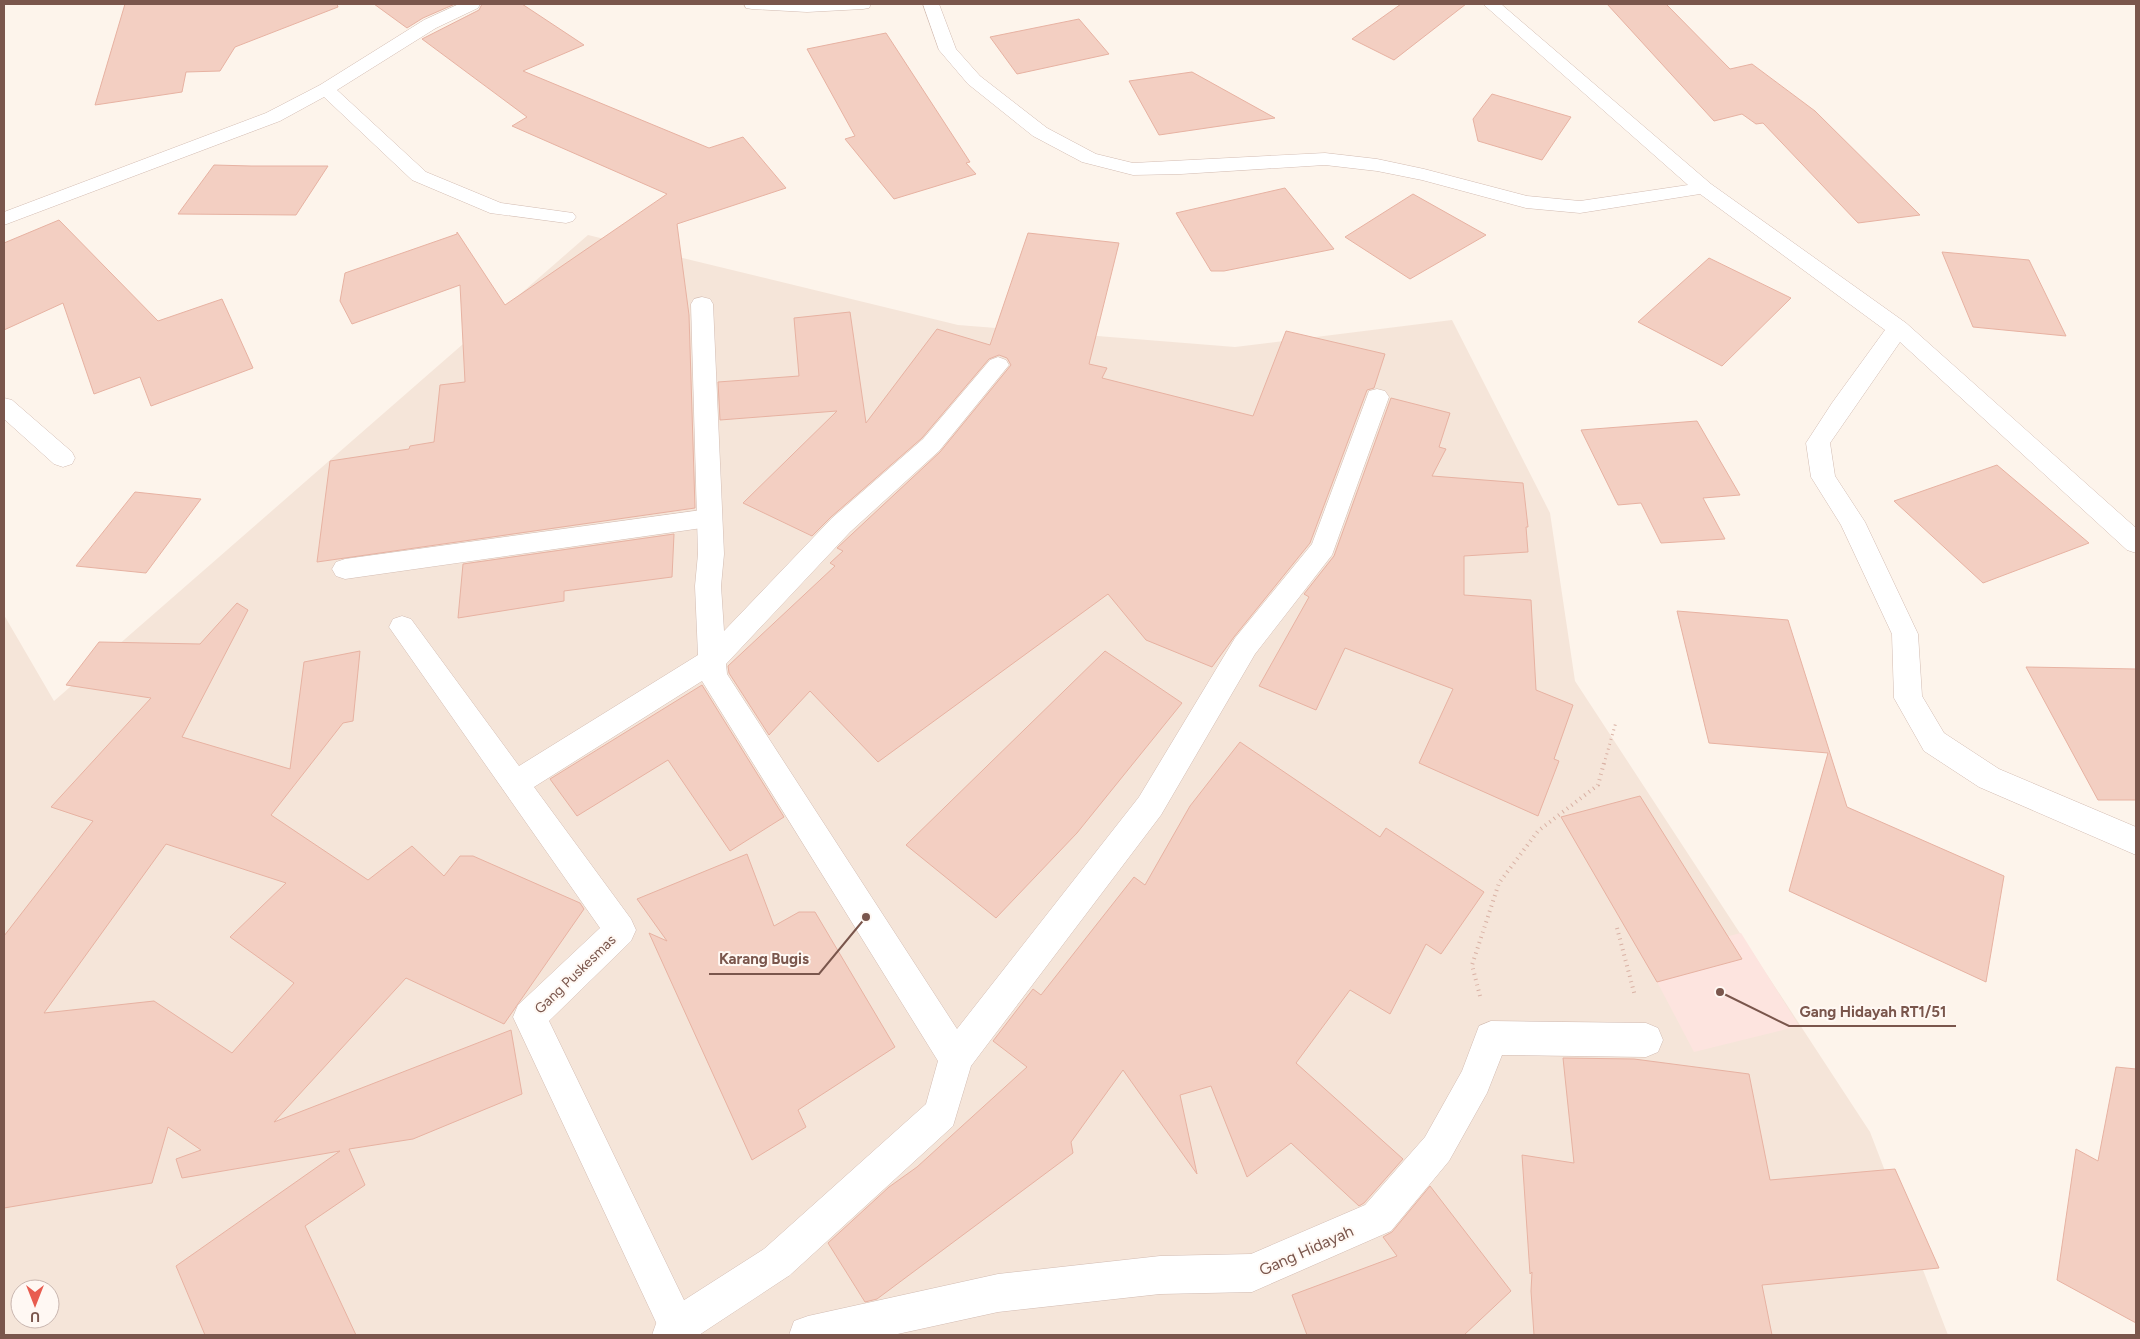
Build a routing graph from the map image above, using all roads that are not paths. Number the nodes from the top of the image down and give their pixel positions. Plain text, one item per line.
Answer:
1 (472, 4) edge
2 (752, 4) edge
3 (863, 4) edge
4 (931, 4) edge
5 (1491, 4) edge
6 (326, 89) junction
7 (1704, 188) junction
8 (566, 217) dead end
9 (4, 219) edge
10 (702, 304) dead end
11 (1898, 328) junction
12 (998, 365) dead end
13 (1377, 398) dead end
14 (4, 406) edge
15 (62, 458) dead end
16 (709, 518) junction
17 (2136, 543) edge
18 (345, 569) dead end
19 (402, 627) dead end
20 (714, 659) junction
21 (515, 784) junction
22 (2136, 841) edge
23 (1646, 1040) road end
24 (956, 1058) junction
25 (675, 1331) edge
26 (808, 1335) edge

1 - 6 street
2 - 3 street
4 - 7 street
5 - 7 street
6 - 8 street
6 - 9 street
7 - 11 street
10 - 16 street
11 - 17 street
11 - 22 street
12 - 20 street
13 - 24 street
14 - 15 street
16 - 18 street
16 - 20 street
19 - 21 street, Gang Puskesmas
20 - 21 street
20 - 24 street
21 - 25 street, Gang Puskesmas
23 - 26 street, Gang Hidayah
24 - 25 street

